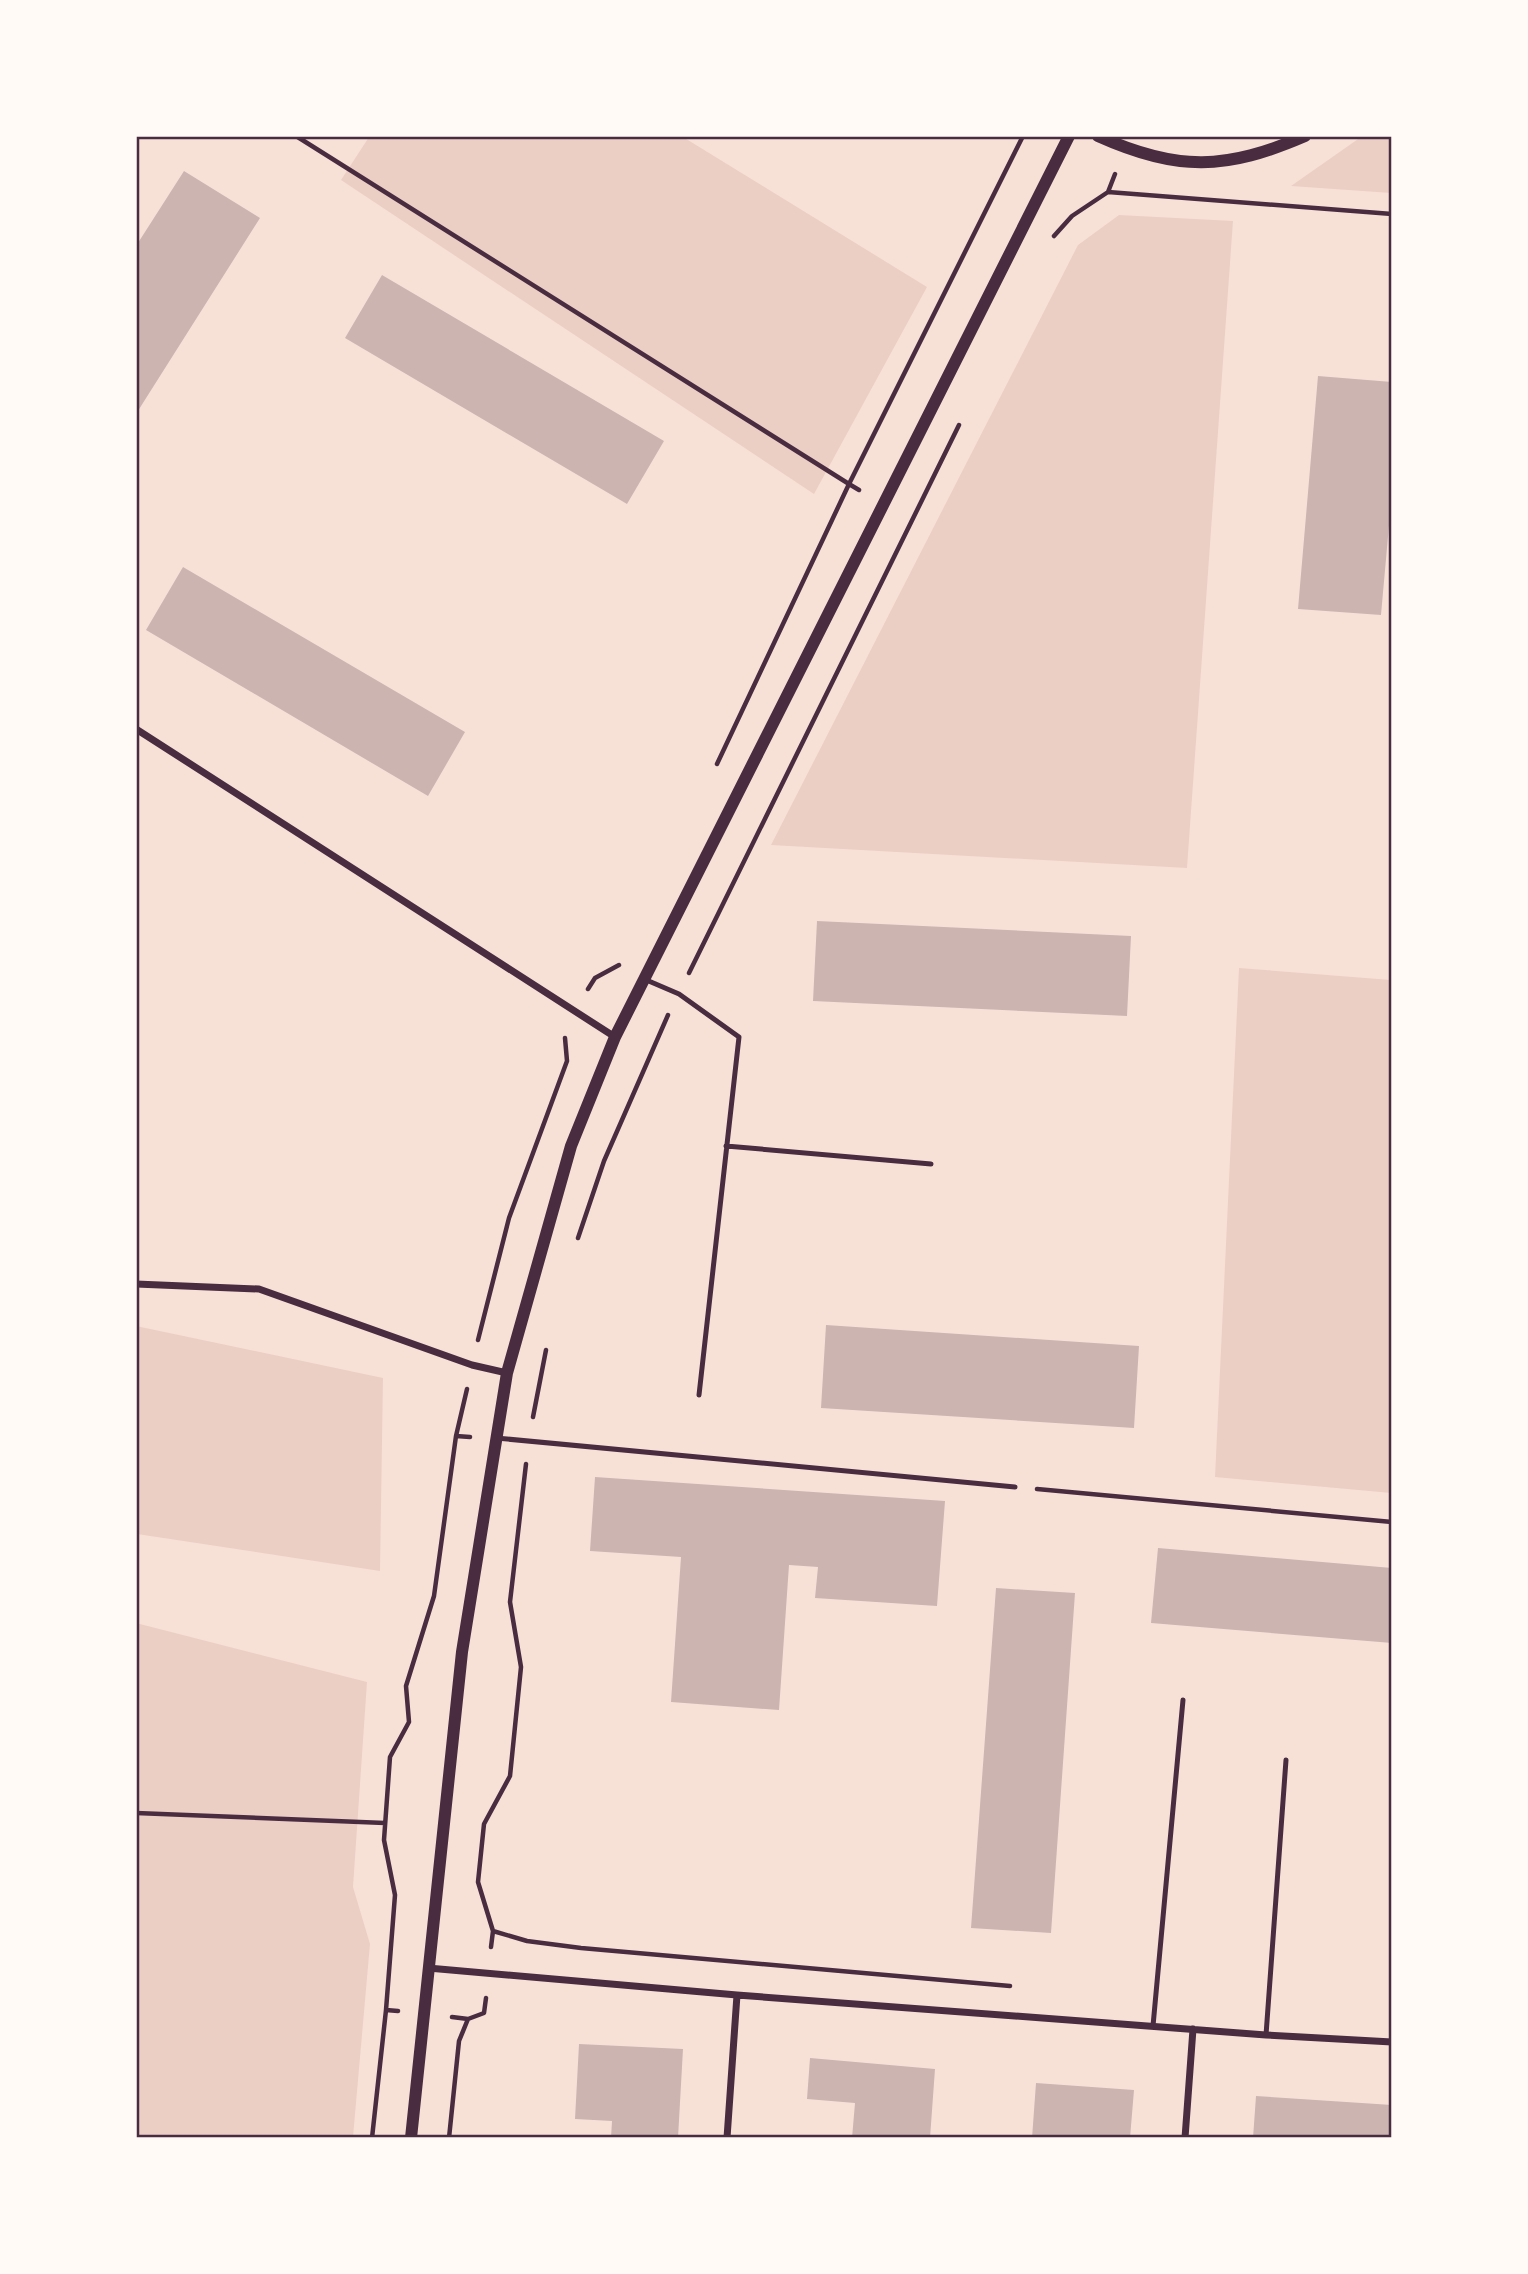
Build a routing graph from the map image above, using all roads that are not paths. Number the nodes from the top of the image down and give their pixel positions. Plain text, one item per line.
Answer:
1 (1069, 136) edge
2 (1098, 136) edge
3 (1305, 136) edge
4 (136, 729) edge
5 (643, 979) junction
6 (615, 1037) junction
7 (726, 1146) junction
8 (931, 1164) dead end
9 (136, 1284) edge
10 (507, 1373) junction
11 (699, 1395) dead end
12 (496, 1438) junction
13 (1015, 1487) road end
14 (1183, 1700) dead end
15 (1286, 1760) dead end
16 (428, 1968) junction
17 (737, 1995) junction
18 (1153, 2026) junction
19 (1193, 2029) junction
20 (1266, 2035) junction
21 (1391, 2042) edge
22 (411, 2137) edge
23 (727, 2137) edge
24 (1185, 2137) edge

1 - 5 street
2 - 3 street
4 - 6 street
5 - 6 street
5 - 7 lane
6 - 10 street
7 - 8 lane
7 - 11 lane
9 - 10 street
10 - 12 street
12 - 13 lane
12 - 16 street
14 - 18 lane
15 - 20 lane
16 - 17 street
16 - 22 street
17 - 18 street
17 - 23 street
18 - 19 street
19 - 20 street
19 - 24 street
20 - 21 street

